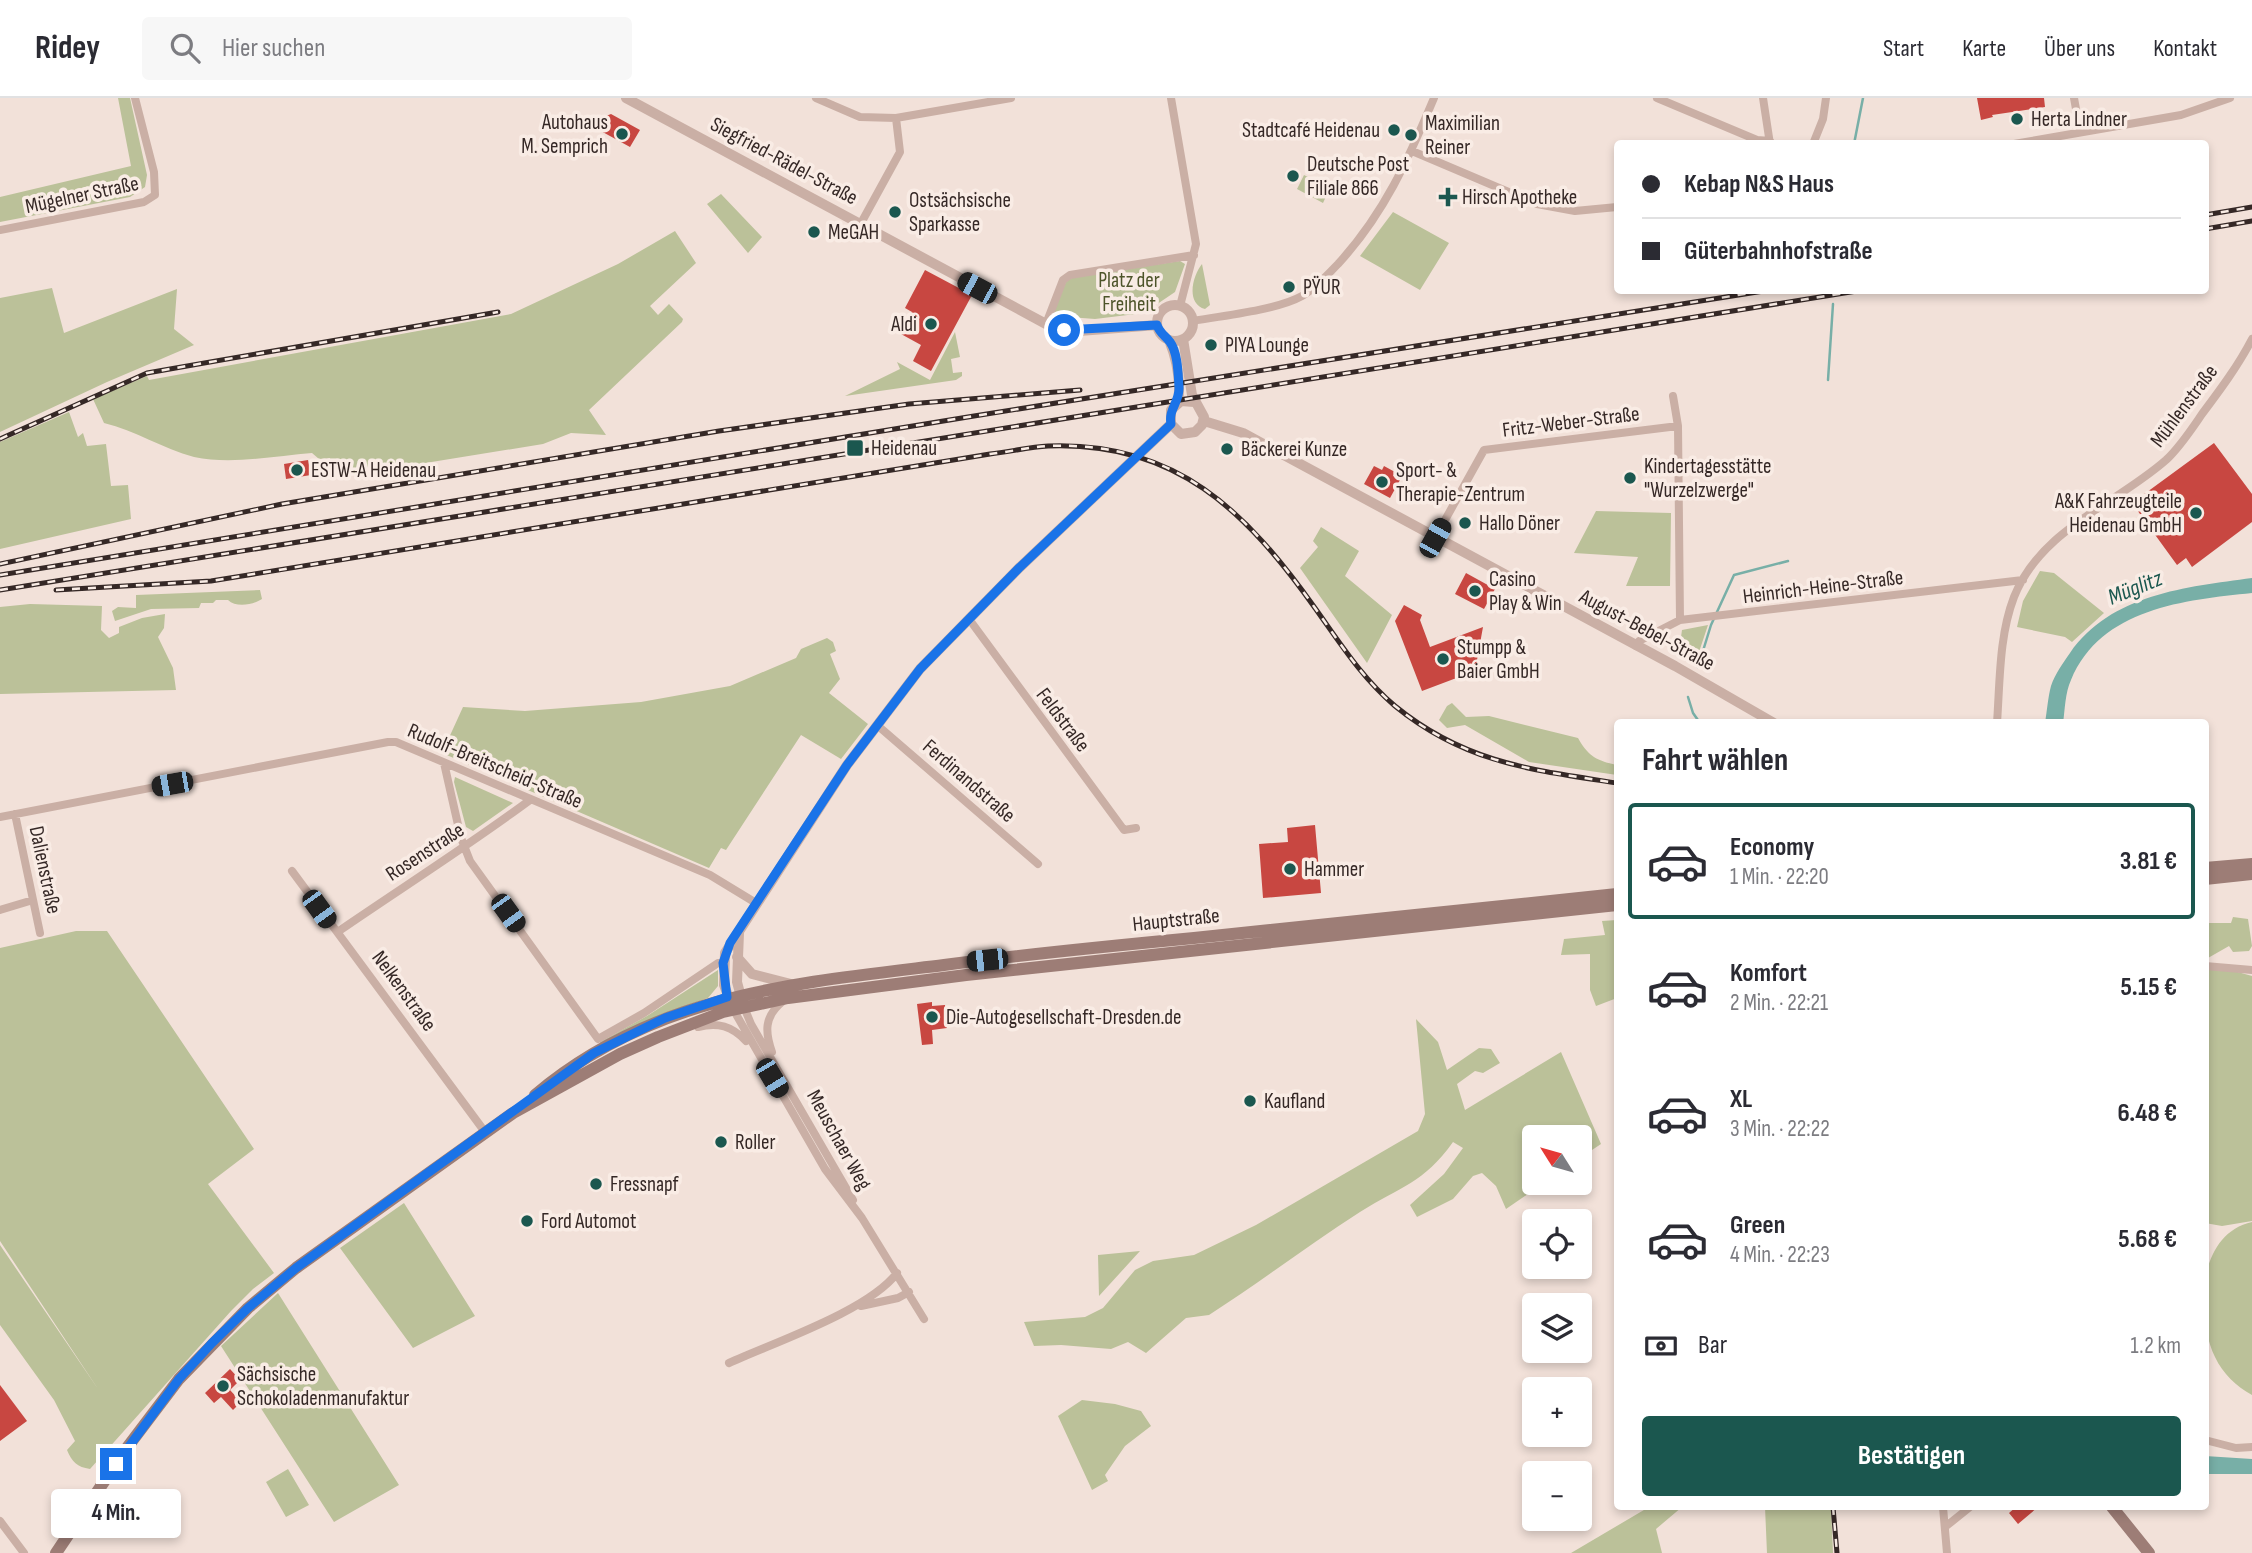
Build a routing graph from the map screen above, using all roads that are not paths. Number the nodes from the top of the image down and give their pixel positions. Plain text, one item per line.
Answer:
1 (135, 98) edge
2 (626, 98) edge
3 (816, 98) edge
4 (1011, 98) edge
5 (1171, 98) edge
6 (1434, 98) edge
7 (1657, 98) edge
8 (1763, 98) edge
9 (1826, 98) edge
10 (2074, 98) edge
11 (2198, 98) edge
12 (2230, 98) edge
13 (2199, 110) junction
14 (896, 118) junction
15 (2080, 131) junction
16 (1757, 140) edge
17 (1770, 140) edge
18 (1815, 140) edge
19 (2034, 140) edge
20 (1412, 151) junction
21 (1614, 207) edge
22 (860, 225) junction
23 (0, 230) edge
24 (1194, 255) junction
25 (1180, 306) junction
26 (1192, 321) junction
27 (1046, 324) junction
28 (1157, 325) junction
29 (1183, 339) junction
30 (2252, 339) edge
31 (1170, 340) junction
32 (1673, 396) dead end
33 (1194, 402) junction
34 (1178, 403) junction
35 (1204, 421) junction
36 (1171, 424) junction
37 (1678, 426) junction
38 (1435, 538) junction
39 (2023, 580) junction
40 (969, 619) junction
41 (1680, 620) junction
42 (1636, 646) junction
43 (1767, 719) edge
44 (1997, 719) edge
45 (877, 725) junction
46 (444, 763) junction
47 (530, 800) junction
48 (15, 814) junction
49 (0, 817) edge
50 (1136, 828) dead end
51 (464, 848) junction
52 (1038, 864) dead end
53 (2252, 864) edge
54 (2209, 868) edge
55 (292, 871) dead end
56 (2252, 874) edge
57 (2209, 879) edge
58 (1614, 894) edge
59 (33, 900) junction
60 (756, 903) junction
61 (1614, 905) edge
62 (0, 910) edge
63 (740, 929) junction
64 (339, 931) junction
65 (40, 933) dead end
66 (737, 957) junction
67 (723, 963) junction
68 (2209, 966) edge
69 (2252, 970) edge
70 (791, 984) junction
71 (788, 998) junction
72 (736, 1002) junction
73 (658, 1037) junction
74 (754, 1048) junction
75 (780, 1071) junction
76 (513, 1113) junction
77 (485, 1132) junction
78 (862, 1218) junction
79 (897, 1273) junction
80 (909, 1292) junction
81 (855, 1307) junction
82 (924, 1318) dead end
83 (729, 1363) dead end
84 (2209, 1441) edge
85 (2252, 1447) edge
86 (1943, 1510) edge
87 (1966, 1510) edge
88 (2114, 1510) edge
89 (0, 1521) edge
90 (1945, 1527) junction
91 (24, 1553) edge
92 (56, 1553) edge
93 (1947, 1553) edge
94 (2149, 1553) edge

1 - 23 street, Mügelner Straße
2 - 22 street, Siegfried-Rädel-Straße
3 - 14 street
4 - 14 street
5 - 24 street
6 - 20 street
7 - 16 street
8 - 17 street
9 - 18 street
10 - 15 street
11 - 13 street
12 - 13 street
13 - 15 street
14 - 22 street
15 - 19 street
20 - 21 street
20 - 26 street
22 - 27 street, Siegfried-Rädel-Straße
24 - 25 street
24 - 27 street
25 - 26 street
25 - 28 street
26 - 29 street
27 - 28 street, Siegfried-Rädel-Straße
28 - 31 street
29 - 31 street
29 - 33 street
30 - 39 street, Mühlenstraße
31 - 34 street
32 - 37 street
33 - 34 street
33 - 35 street
34 - 36 street
35 - 36 street
35 - 38 street, August-Bebel-Straße
36 - 40 street
37 - 38 street, Fritz-Weber-Straße
37 - 41 street
38 - 42 street, August-Bebel-Straße
39 - 41 street, Heinrich-Heine-Straße
39 - 44 street, Mühlenstraße
40 - 45 street
40 - 50 street, Feldstraße
41 - 42 street, Heinrich-Heine-Straße
42 - 43 street, August-Bebel-Straße
45 - 52 street, Ferdinandstraße
45 - 60 street
46 - 47 street, Rudolf-Breitscheid-Straße
46 - 48 street, Rudolf-Breitscheid-Straße
46 - 51 street
47 - 51 street, Rosenstraße
47 - 60 street, Rudolf-Breitscheid-Straße
48 - 49 street, Rudolf-Breitscheid-Straße
48 - 59 street, Dalienstraße
51 - 64 street, Rosenstraße
51 - 67 street
53 - 54 main road
55 - 64 street, Nelkenstraße
56 - 57 main road
58 - 70 main road, Hauptstraße
59 - 62 street
59 - 65 street, Dalienstraße
60 - 63 street
61 - 71 main road, Hauptstraße
63 - 66 street
63 - 67 street
64 - 77 street, Nelkenstraße
66 - 70 street
66 - 72 street
67 - 72 street
68 - 69 street
70 - 72 main road, Hauptstraße
71 - 72 main road, Hauptstraße
71 - 75 street
72 - 73 main road
72 - 74 street, Meuschaer Weg
72 - 75 street, Meuschaer Weg
72 - 76 main road
73 - 74 street
73 - 76 main road
74 - 78 street, Meuschaer Weg
75 - 78 street, Meuschaer Weg
76 - 77 main road
77 - 92 main road
78 - 79 street, Meuschaer Weg
79 - 80 street, Meuschaer Weg
79 - 81 street
80 - 81 street
80 - 82 street, Meuschaer Weg
81 - 83 street
84 - 85 street
86 - 90 street
87 - 90 street
88 - 94 main road
89 - 91 street
90 - 93 street

